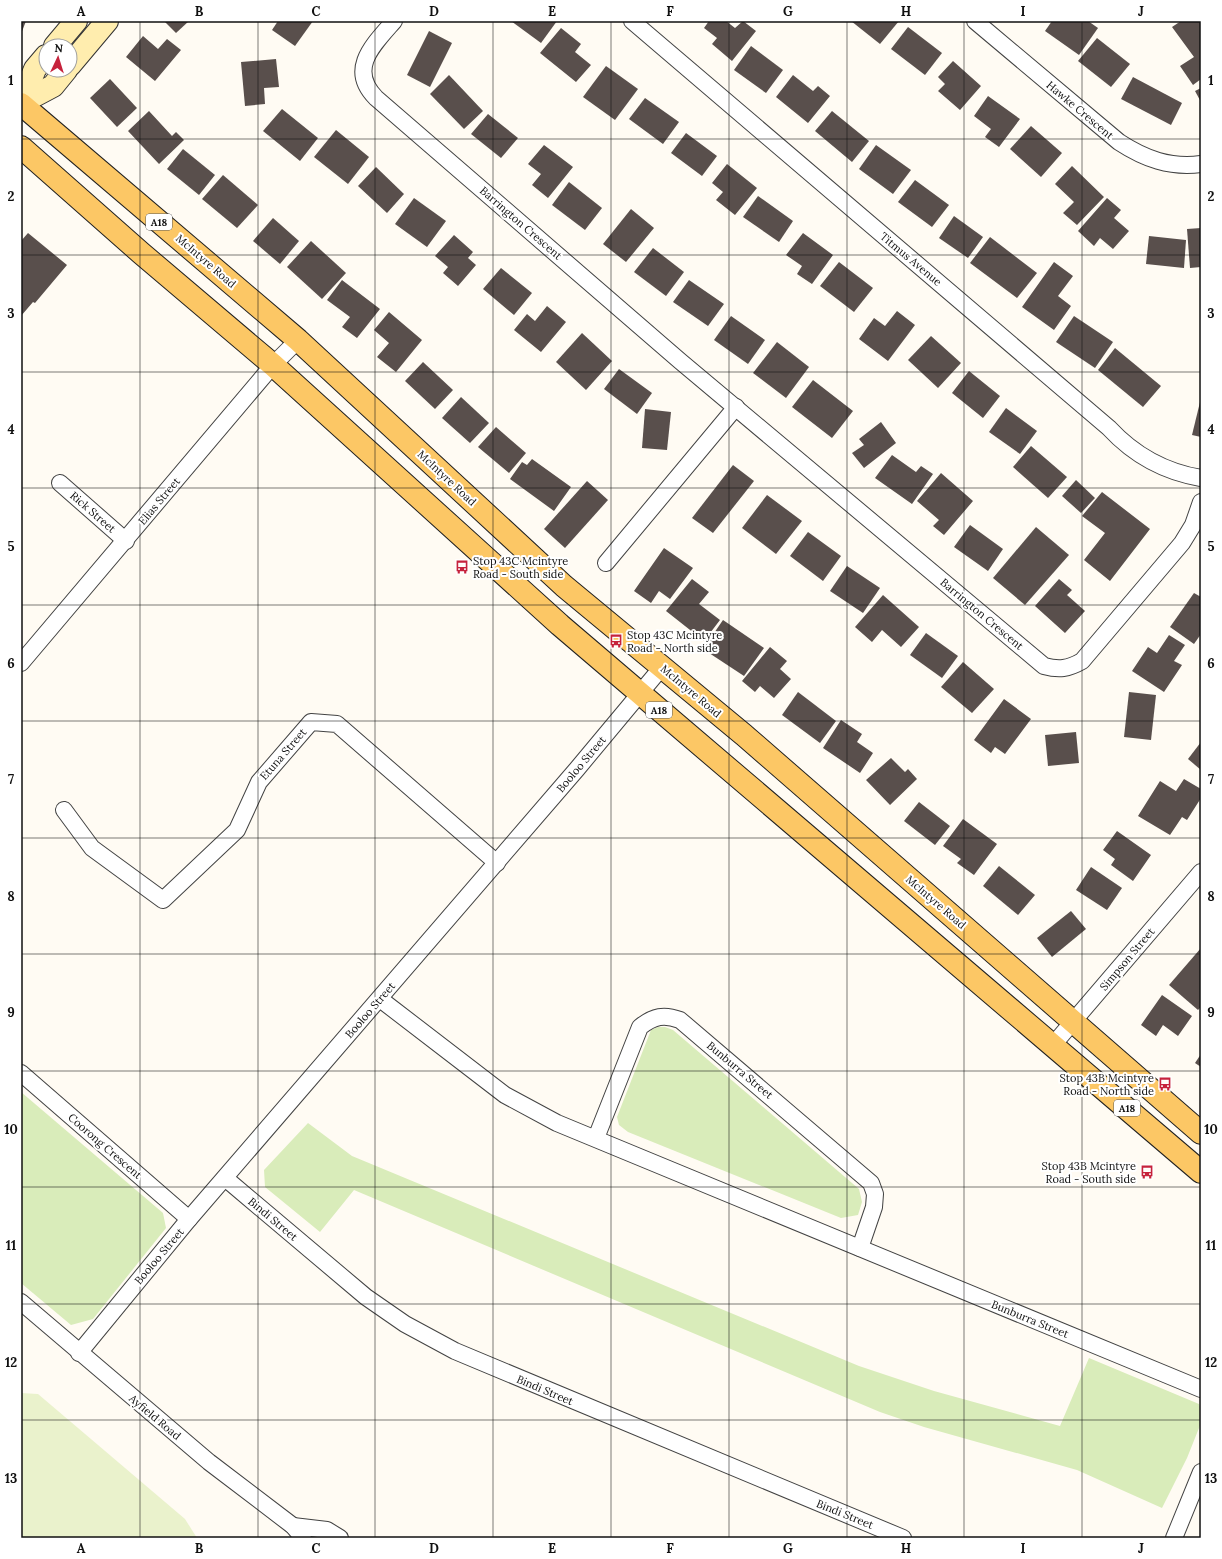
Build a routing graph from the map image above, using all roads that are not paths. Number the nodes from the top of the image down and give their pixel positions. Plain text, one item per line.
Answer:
1 (76, 21) edge
2 (107, 21) edge
3 (394, 21) edge
4 (632, 21) edge
5 (975, 21) edge
6 (62, 38) edge
7 (78, 55) edge
8 (38, 66) edge
9 (60, 78) edge
10 (21, 103) edge
11 (21, 147) edge
12 (1201, 164) edge
13 (298, 340) junction
14 (274, 365) junction
15 (736, 407) junction
16 (1201, 478) edge
17 (60, 483) dead end
18 (1201, 502) edge
19 (126, 541) junction
20 (606, 563) dead end
21 (21, 663) edge
22 (662, 667) junction
23 (639, 693) junction
24 (64, 810) dead end
25 (497, 863) junction
26 (1201, 872) edge
27 (380, 999) junction
28 (1074, 1022) junction
29 (1053, 1045) junction
30 (21, 1074) edge
31 (1201, 1133) edge
32 (596, 1138) junction
33 (1201, 1172) edge
34 (225, 1178) junction
35 (189, 1219) junction
36 (860, 1248) junction
37 (21, 1302) edge
38 (79, 1353) junction
39 (1201, 1389) edge
40 (1201, 1472) edge
41 (298, 1532) edge
42 (340, 1538) edge
43 (903, 1538) edge
44 (1174, 1538) edge

1 - 6 street
2 - 7 street
3 - 15 street, Barrington Crescent
4 - 16 street, Titmus Avenue
5 - 12 street, Hawke Crescent
8 - 10 street
9 - 10 street
10 - 13 main road, McIntyre Road / A18
11 - 14 main road, A18
13 - 14 street, Elias Street
13 - 22 main road, McIntyre Road / A18
14 - 19 street, Elias Street
14 - 23 main road, A18
15 - 18 street, Barrington Crescent
15 - 20 street
17 - 19 street, Rick Street
19 - 21 street, Elias Street
22 - 23 street, Booloo Street
22 - 28 main road, McIntyre Road / A18
23 - 25 street, Booloo Street
23 - 29 main road, A18
24 - 25 street, Etuna Street
25 - 27 street, Booloo Street
26 - 28 street, Simpson Street
27 - 32 street, Bunburra Street
27 - 34 street, Booloo Street
28 - 29 street, Simpson Street
28 - 31 main road, McIntyre Road / A18
29 - 33 main road, A18
30 - 35 street, Coorong Crescent
32 - 36 street, Bunburra Street
32 - 36 street, Bunburra Street
34 - 35 street, Booloo Street
34 - 43 street, Bindi Street
35 - 38 street, Booloo Street
36 - 39 street, Bunburra Street
37 - 38 street, Ayfield Road
38 - 41 street, Ayfield Road
40 - 44 street
41 - 42 street, Ayfield Road

